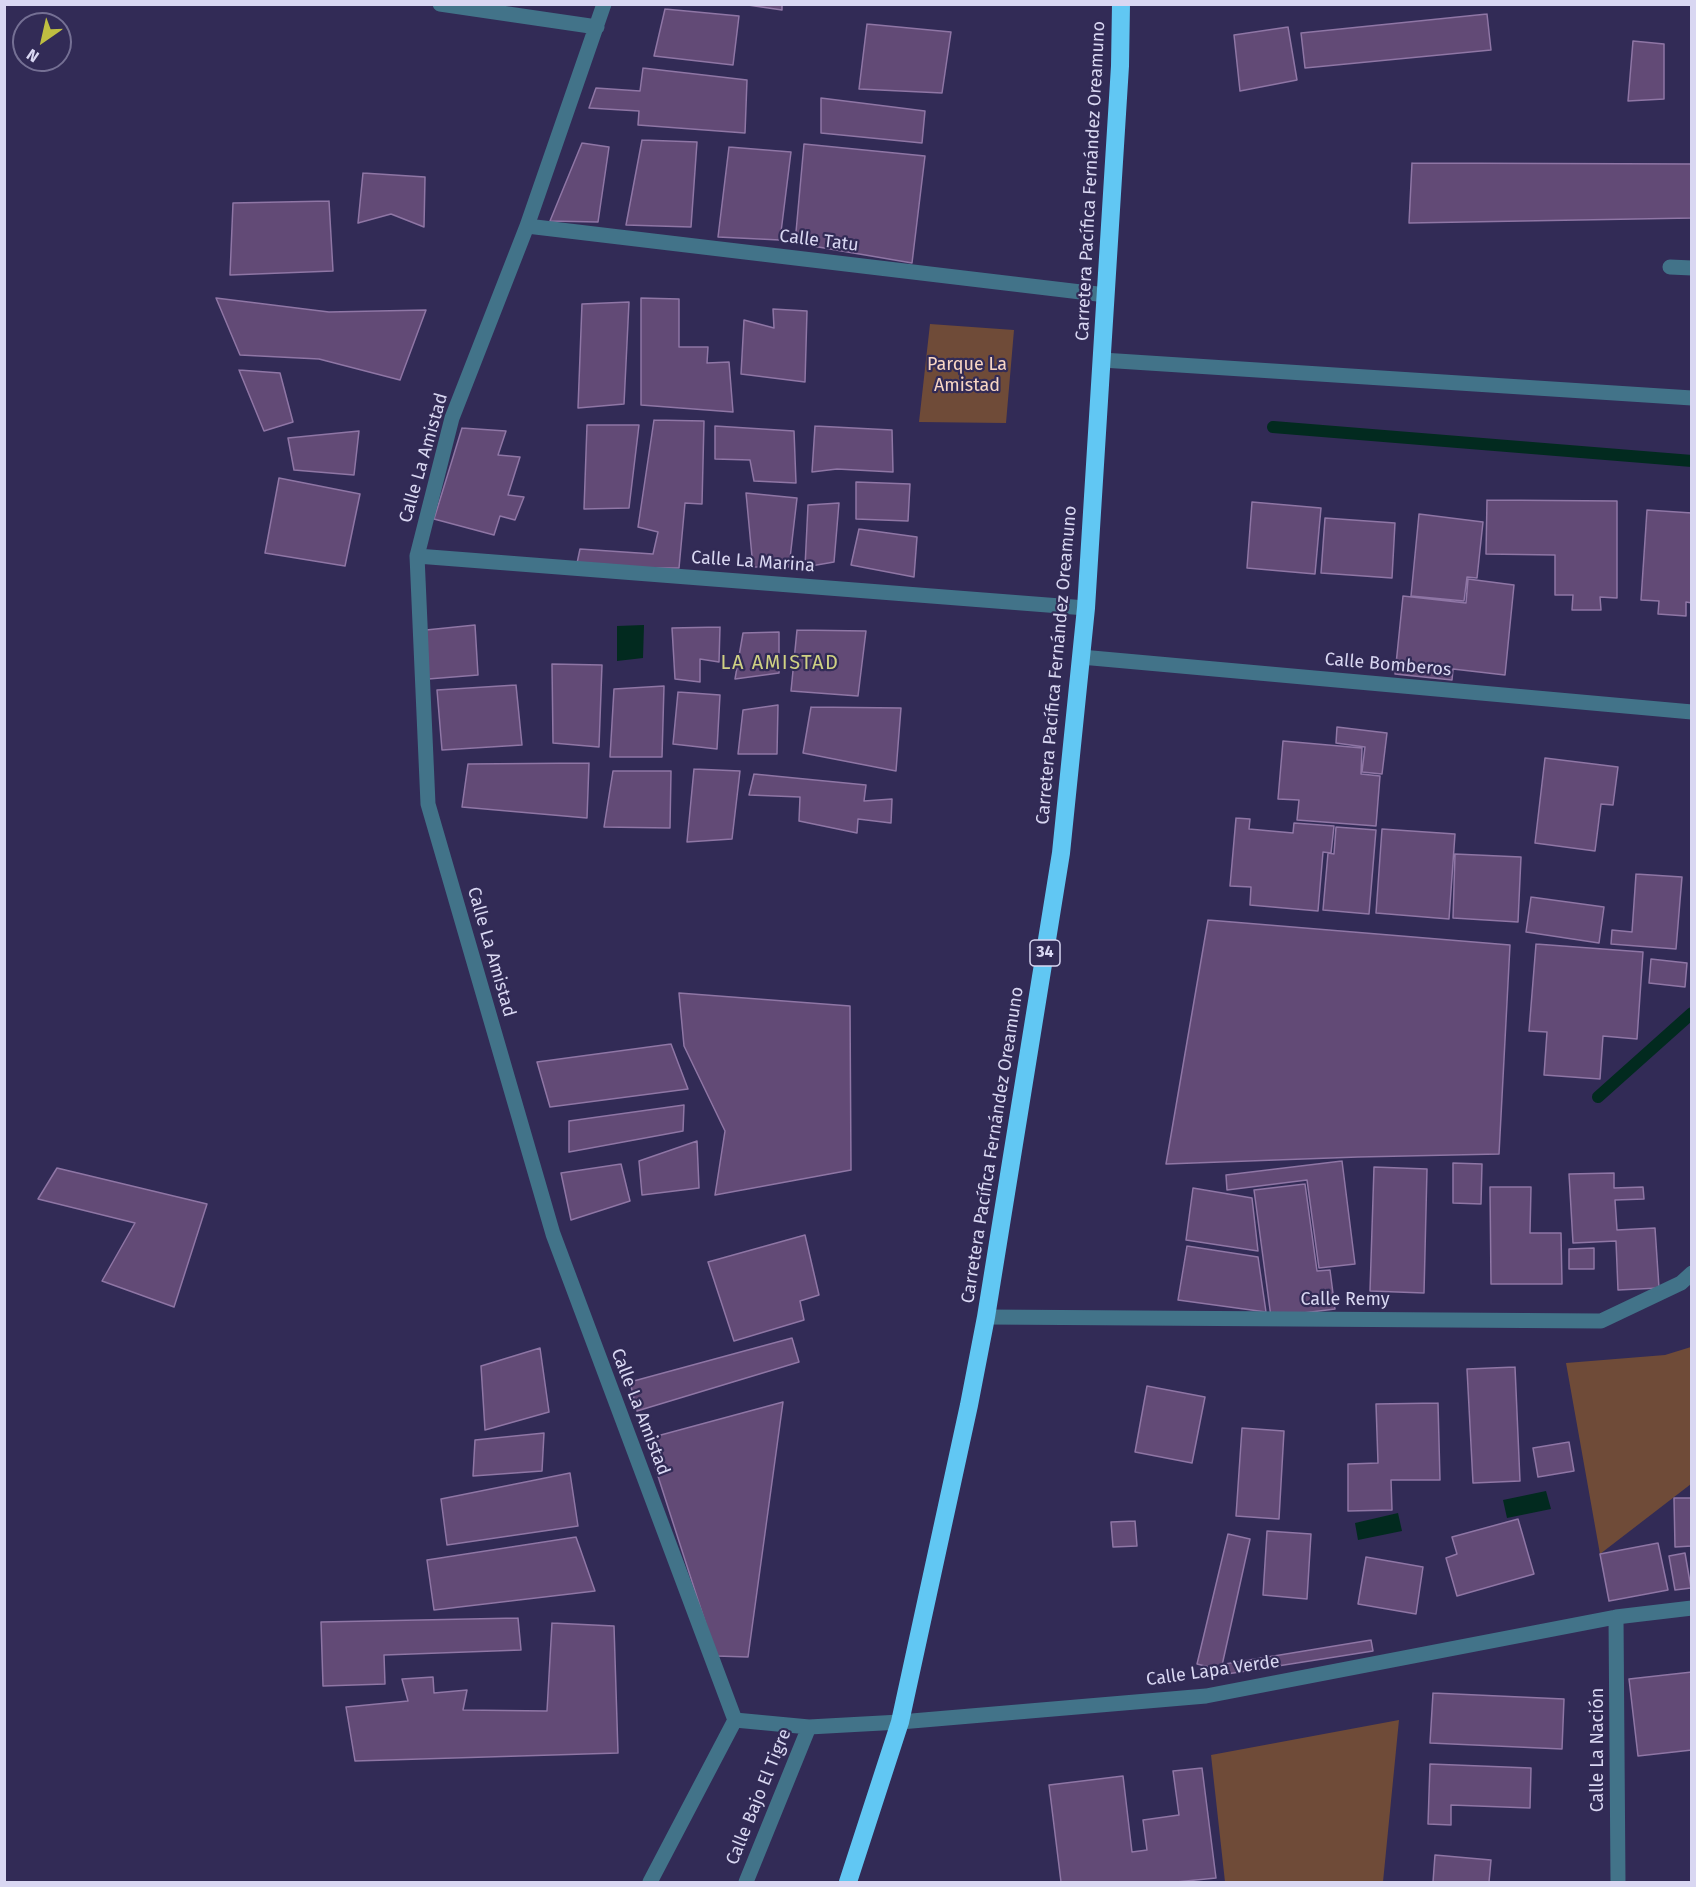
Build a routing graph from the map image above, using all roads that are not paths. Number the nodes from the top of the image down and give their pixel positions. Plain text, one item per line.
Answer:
1 (440, 4) edge
2 (604, 4) edge
3 (1121, 4) edge
4 (597, 27) junction
5 (527, 226) junction
6 (1670, 267) dead end
7 (1692, 268) edge
8 (1106, 295) junction
9 (1102, 360) junction
10 (1692, 398) edge
11 (417, 556) junction
12 (1086, 608) junction
13 (1081, 657) junction
14 (1692, 712) edge
15 (1692, 1273) edge
16 (986, 1317) junction
17 (1692, 1608) edge
18 (1616, 1617) junction
19 (735, 1720) junction
20 (900, 1722) junction
21 (809, 1727) junction
22 (650, 1882) edge
23 (746, 1882) edge
24 (848, 1882) edge
25 (1618, 1882) edge

1 - 4 street
2 - 4 street, Calle La Amistad
3 - 8 highway, Carretera Pacífica Fernández Oreamuno / 34
4 - 5 street, Calle La Amistad
5 - 8 street, Calle Tatu
5 - 11 street, Calle La Amistad
6 - 7 street
8 - 9 highway, Carretera Pacífica Fernández Oreamuno / 34
9 - 10 street
9 - 12 highway, Carretera Pacífica Fernández Oreamuno / 34
11 - 12 street, Calle La Marina
11 - 19 street, Calle La Amistad
12 - 13 highway, Carretera Pacífica Fernández Oreamuno / 34
13 - 14 street, Calle Bomberos
13 - 16 highway, Carretera Pacífica Fernández Oreamuno / 34
15 - 16 street, Calle Remy
16 - 20 highway, Carretera Pacífica Fernández Oreamuno / 34
17 - 18 street, Calle Lapa Verde
18 - 20 street, Calle Lapa Verde
18 - 25 street, Calle La Nación
19 - 21 street, Calle Lapa Verde
19 - 22 street
20 - 21 street, Calle Lapa Verde
20 - 24 highway, Carretera Pacífica Fernández Oreamuno / 34
21 - 23 street, Calle Bajo El Tigre

